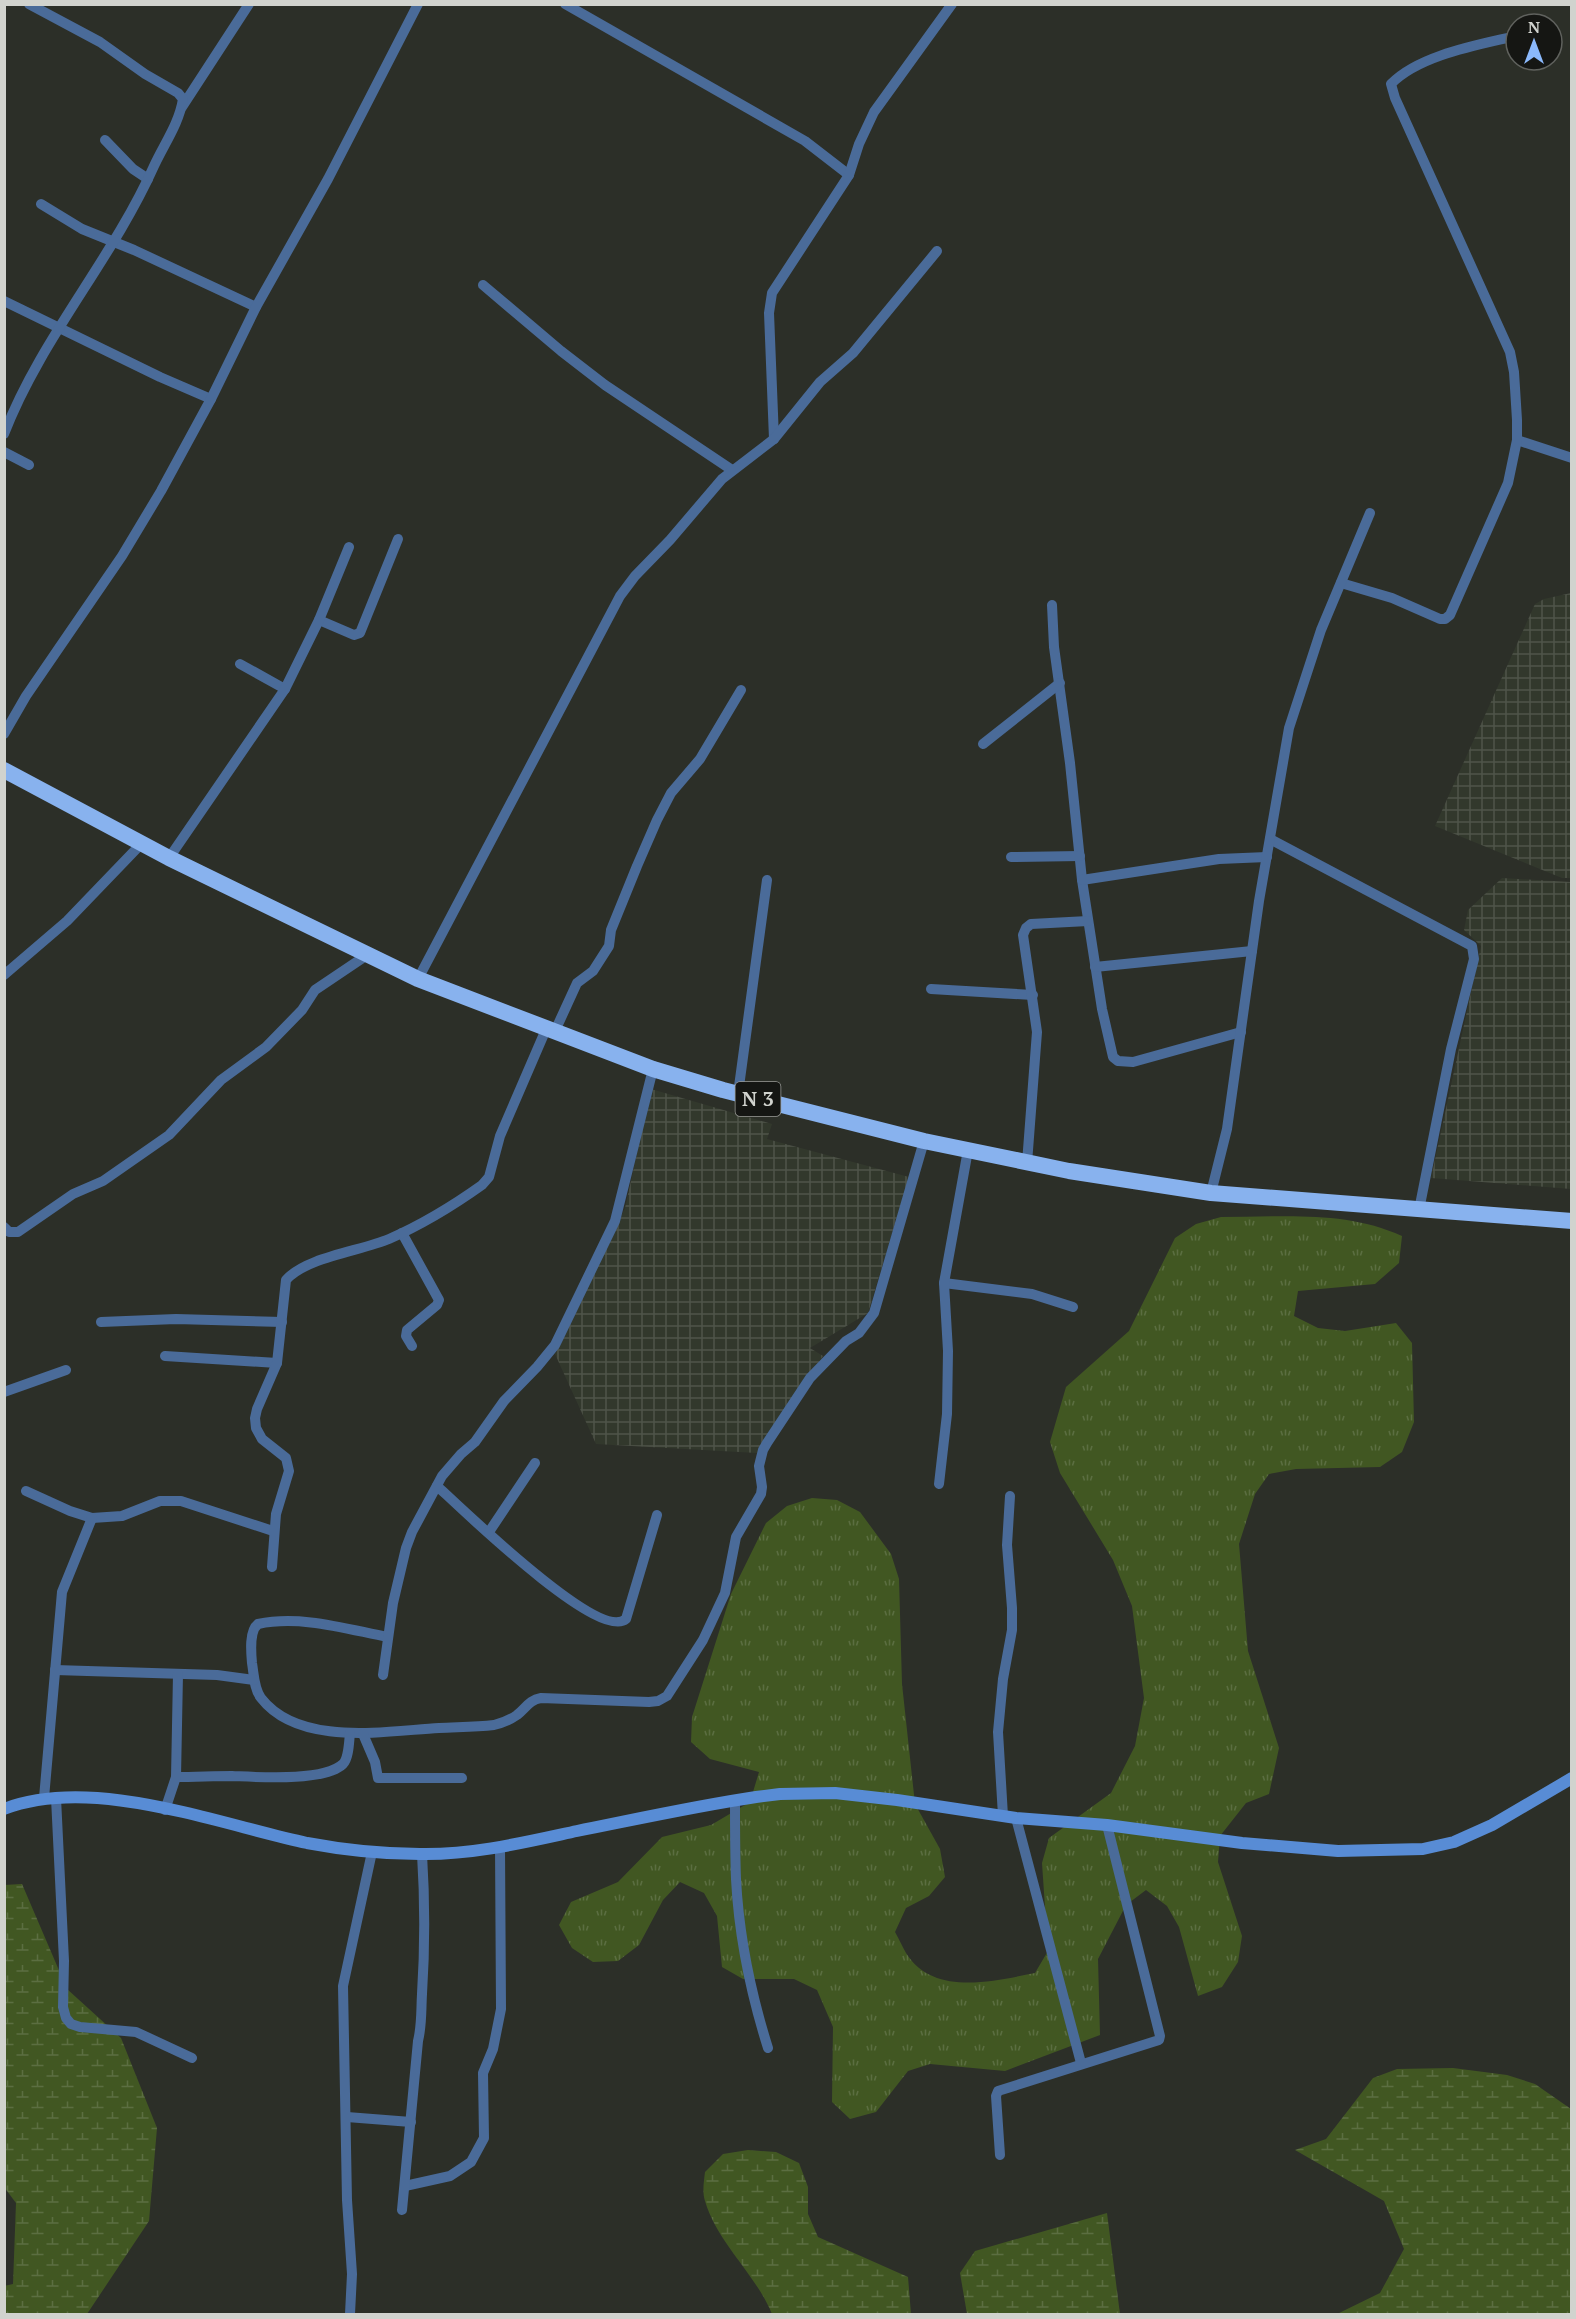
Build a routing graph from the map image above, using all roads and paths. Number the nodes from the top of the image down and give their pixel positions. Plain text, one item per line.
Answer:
1 (29, 4) edge
2 (249, 4) edge
3 (418, 4) edge
4 (565, 4) edge
5 (952, 4) edge
6 (1504, 39) edge
7 (182, 107) junction
8 (105, 140) dead end
9 (849, 175) junction
10 (148, 179) junction
11 (41, 204) dead end
12 (113, 241) junction
13 (937, 251) dead end
14 (483, 285) dead end
15 (4, 301) edge
16 (256, 307) junction
17 (58, 328) junction
18 (211, 399) junction
19 (4, 434) edge
20 (774, 439) junction
21 (1517, 440) junction
22 (4, 452) edge
23 (1572, 458) edge
24 (29, 465) dead end
25 (732, 470) junction
26 (1370, 513) dead end
27 (398, 539) dead end
28 (349, 547) dead end
29 (1341, 583) junction
30 (1052, 605) dead end
31 (319, 620) junction
32 (240, 664) dead end
33 (1060, 683) junction
34 (285, 689) junction
35 (741, 690) dead end
36 (4, 734) edge
37 (983, 744) dead end
38 (4, 770) edge
39 (1270, 839) junction
40 (142, 843) junction
41 (1080, 856) junction
42 (1011, 857) dead end
43 (1267, 857) junction
44 (169, 858) junction
45 (767, 880) dead end
46 (1082, 880) junction
47 (1088, 921) junction
48 (1252, 951) junction
49 (367, 955) junction
50 (1095, 967) junction
51 (4, 975) edge
52 (418, 979) junction
53 (931, 989) dead end
54 (1033, 995) junction
55 (551, 1029) junction
56 (1240, 1032) junction
57 (653, 1069) junction
58 (738, 1094) junction
59 (924, 1141) junction
60 (968, 1150) junction
61 (1027, 1163) junction
62 (1210, 1193) junction
63 (1419, 1210) junction
64 (1572, 1221) edge
65 (4, 1227) edge
66 (402, 1233) junction
67 (944, 1283) junction
68 (1073, 1307) dead end
69 (101, 1322) dead end
70 (282, 1322) junction
71 (412, 1346) dead end
72 (165, 1356) dead end
73 (277, 1363) junction
74 (66, 1370) dead end
75 (4, 1392) edge
76 (535, 1463) dead end
77 (939, 1484) dead end
78 (437, 1486) junction
79 (26, 1491) dead end
80 (1010, 1496) dead end
81 (657, 1515) dead end
82 (92, 1518) junction
83 (273, 1531) junction
84 (489, 1532) junction
85 (272, 1567) dead end
86 (388, 1637) junction
87 (55, 1670) junction
88 (178, 1674) junction
89 (383, 1675) dead end
90 (254, 1680) junction
91 (350, 1732) junction
92 (363, 1734) junction
93 (176, 1777) junction
94 (462, 1778) dead end
95 (1572, 1778) edge
96 (50, 1798) junction
97 (735, 1800) junction
98 (4, 1809) edge
99 (165, 1810) junction
100 (1003, 1816) junction
101 (1016, 1818) junction
102 (1107, 1825) junction
103 (500, 1848) junction
104 (372, 1852) junction
105 (422, 1854) junction
106 (768, 2048) dead end
107 (192, 2058) dead end
108 (1081, 2063) junction
109 (347, 2116) junction
110 (411, 2122) junction
111 (1000, 2154) dead end
112 (405, 2186) junction
113 (402, 2210) dead end
114 (350, 2314) edge

1 - 7 street
2 - 7 street
3 - 16 street
4 - 9 street
5 - 9 street
6 - 21 street
7 - 10 street
8 - 10 street
9 - 20 street
10 - 12 street
11 - 12 street
12 - 16 street
12 - 17 street
13 - 20 street
14 - 25 street
15 - 17 street
16 - 18 street
17 - 18 street
17 - 19 street
18 - 36 street
20 - 25 street
21 - 23 street
21 - 29 street
22 - 24 street
25 - 52 street
26 - 29 street
27 - 31 street
28 - 31 street
29 - 39 street
30 - 33 street
31 - 34 street
32 - 34 street
33 - 37 street
33 - 41 street
34 - 44 street
35 - 55 street
38 - 40 highway, N 3
39 - 43 street
39 - 63 street
40 - 44 highway, N 3
40 - 51 street
41 - 42 street
41 - 46 street
43 - 46 street
43 - 48 street
44 - 49 highway, N 3
45 - 58 street
46 - 47 street
47 - 50 street
47 - 54 street
48 - 50 street
48 - 56 street
49 - 52 highway, N 3
49 - 65 street
50 - 56 street
52 - 55 highway, N 3
53 - 54 street
54 - 61 street
55 - 57 highway, N 3
55 - 66 street
56 - 62 street
57 - 58 highway, N 3
57 - 78 street
58 - 59 highway, N 3
59 - 60 highway, N 3
59 - 92 street
60 - 61 highway, N 3
60 - 67 street
61 - 62 highway, N 3
62 - 63 highway, N 3
63 - 64 highway, N 3
66 - 70 street
66 - 71 street
67 - 68 street
67 - 77 street
69 - 70 street
70 - 73 street
72 - 73 street
73 - 83 street
74 - 75 street
76 - 84 street
78 - 84 street
78 - 86 street
79 - 82 street
80 - 100 street
81 - 84 street
82 - 83 street
82 - 87 street
83 - 85 street
86 - 89 street
86 - 90 street
87 - 88 street
87 - 96 street
88 - 90 street
88 - 93 street
90 - 91 street
91 - 92 street
91 - 93 street
92 - 94 street
93 - 99 street
95 - 102 main road
96 - 98 main road
96 - 99 main road
96 - 107 street
97 - 100 main road
97 - 103 main road
97 - 106 street
99 - 104 main road
100 - 101 main road
101 - 102 main road
101 - 108 street
102 - 108 street
103 - 105 main road
103 - 112 street
104 - 105 main road
104 - 109 street
105 - 110 street
108 - 111 street
109 - 110 street
109 - 114 street
110 - 112 street
112 - 113 street

